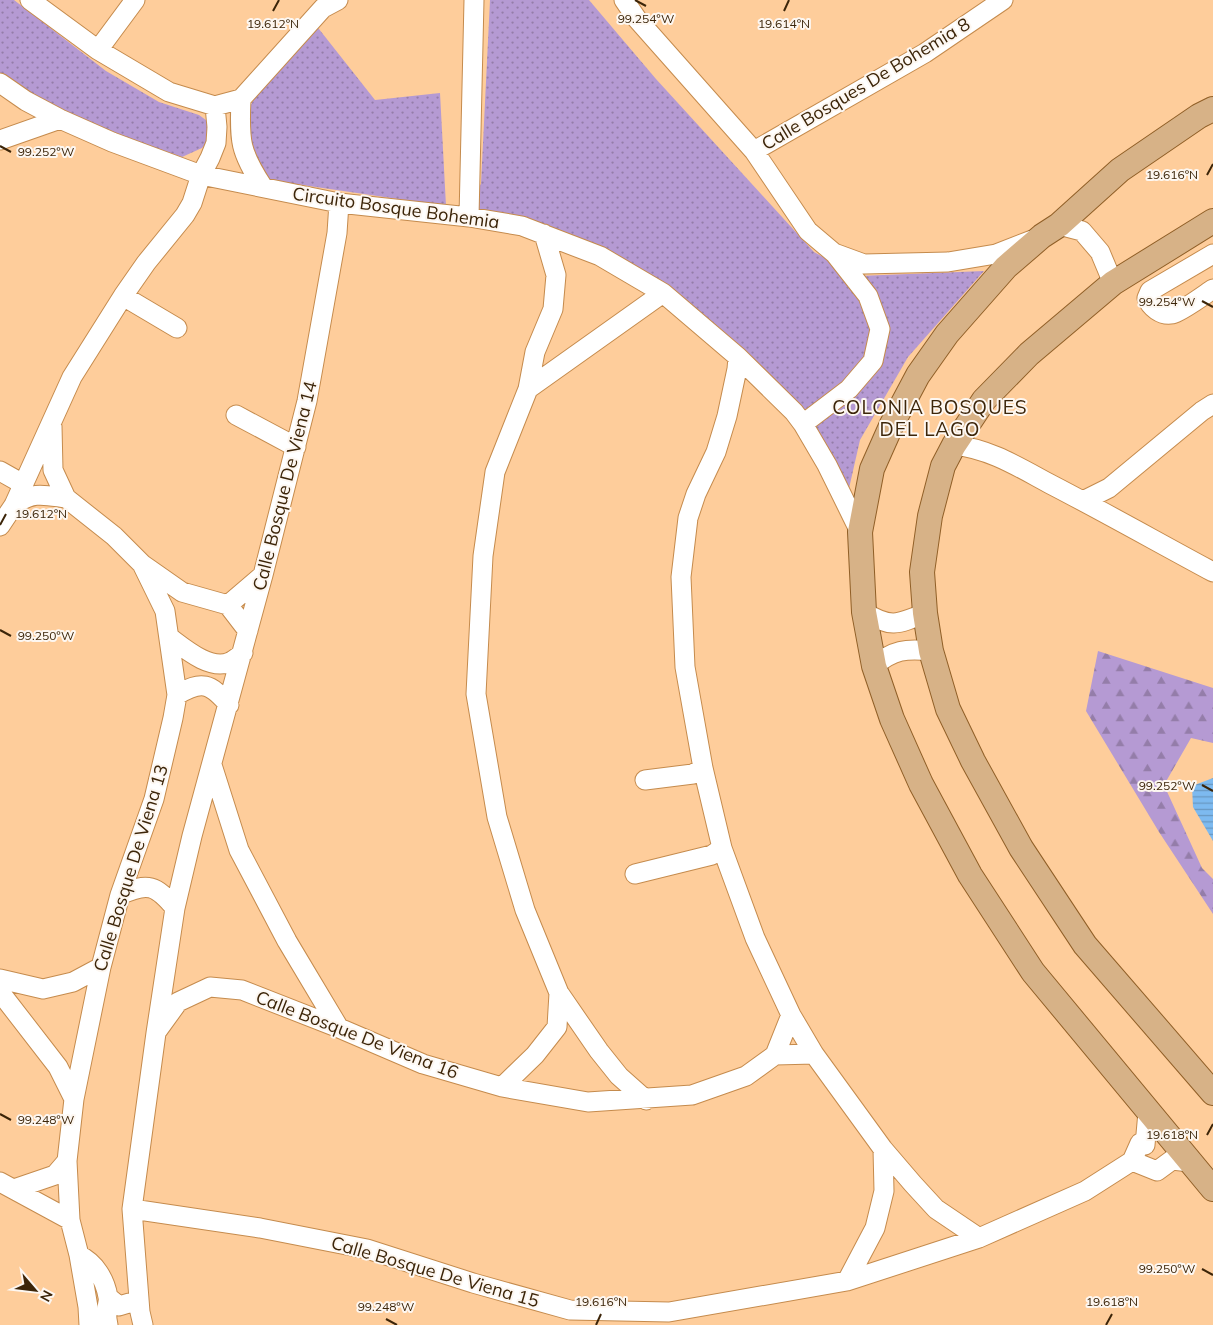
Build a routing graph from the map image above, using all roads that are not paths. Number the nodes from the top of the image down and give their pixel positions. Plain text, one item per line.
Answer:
1 (30, 0) edge
2 (135, 0) edge
3 (338, 0) edge
4 (474, 0) edge
5 (624, 0) edge
6 (1003, 0) edge
7 (98, 50) junction
8 (0, 83) edge
9 (241, 99) junction
10 (214, 106) junction
11 (1213, 109) edge
12 (60, 119) junction
13 (0, 140) edge
14 (754, 151) junction
15 (201, 175) junction
16 (264, 187) junction
17 (339, 203) junction
18 (469, 217) junction
19 (1213, 221) edge
20 (1050, 230) junction
21 (544, 234) junction
22 (834, 253) junction
23 (1213, 254) edge
24 (1113, 283) junction
25 (1213, 289) edge
26 (664, 293) junction
27 (122, 296) junction
28 (177, 328) dead end
29 (738, 357) junction
30 (528, 389) junction
31 (1213, 404) edge
32 (236, 415) dead end
33 (972, 418) junction
34 (52, 420) junction
35 (803, 424) junction
36 (954, 444) junction
37 (296, 447) junction
38 (989, 452) junction
39 (0, 471) edge
40 (23, 484) junction
41 (66, 498) junction
42 (1083, 501) junction
43 (14, 505) junction
44 (0, 526) edge
45 (860, 532) junction
46 (142, 564) junction
47 (1213, 572) edge
48 (264, 576) junction
49 (182, 592) junction
50 (228, 605) junction
51 (165, 612) junction
52 (864, 612) junction
53 (925, 613) junction
54 (248, 631) junction
55 (169, 637) junction
56 (931, 651) junction
57 (243, 653) junction
58 (874, 666) junction
59 (177, 695) junction
60 (229, 705) junction
61 (212, 765) junction
62 (703, 768) junction
63 (645, 780) dead end
64 (722, 848) junction
65 (635, 874) dead end
66 (120, 895) junction
67 (175, 908) junction
68 (100, 967) junction
69 (0, 979) edge
70 (0, 992) edge
71 (559, 994) junction
72 (791, 1015) junction
73 (339, 1028) junction
74 (156, 1033) junction
75 (814, 1054) junction
76 (775, 1055) junction
77 (502, 1087) junction
78 (1213, 1093) edge
79 (74, 1099) junction
80 (646, 1100) junction
81 (1148, 1112) junction
82 (883, 1149) junction
83 (67, 1161) junction
84 (1132, 1161) junction
85 (1190, 1162) junction
86 (7, 1185) edge
87 (1213, 1189) edge
88 (132, 1209) junction
89 (70, 1220) junction
90 (979, 1238) junction
91 (79, 1255) junction
92 (847, 1281) junction
93 (139, 1286) junction
94 (109, 1298) junction
95 (129, 1303) junction
96 (89, 1325) edge
97 (108, 1325) edge
98 (131, 1325) edge
99 (143, 1325) edge

1 - 7 street
2 - 7 street
3 - 9 street
4 - 18 street
5 - 14 street
6 - 14 street, Calle Bosques De Bohemia 8
7 - 10 street
8 - 12 street, Circuito Bosque Bohemia
9 - 10 street
9 - 16 street
10 - 15 street
11 - 20 main road
12 - 13 street
12 - 15 street, Circuito Bosque Bohemia
14 - 22 street
15 - 16 street, Circuito Bosque Bohemia
15 - 27 street
16 - 17 street, Circuito Bosque Bohemia
17 - 18 street, Circuito Bosque Bohemia
17 - 37 street, Calle Bosque De Viena 14
18 - 21 street, Circuito Bosque Bohemia
19 - 24 main road
20 - 22 street
20 - 24 street
20 - 45 main road
21 - 26 street, Circuito Bosque Bohemia
21 - 30 street
22 - 35 street
23 - 25 street
24 - 33 main road
26 - 29 street, Circuito Bosque Bohemia
26 - 30 street
27 - 28 street
27 - 34 street
29 - 35 street, Circuito Bosque Bohemia
29 - 62 street
30 - 71 street
31 - 42 street
32 - 37 street
33 - 36 main road
33 - 38 street
34 - 40 street
34 - 41 street
35 - 45 street, Circuito Bosque Bohemia
36 - 38 street
36 - 53 main road
37 - 48 street, Calle Bosque De Viena 14
38 - 42 street
39 - 40 street
40 - 43 street
41 - 43 street
41 - 46 street
42 - 47 street
43 - 44 street
45 - 52 main road
46 - 49 street
46 - 51 street, Calle Bosque De Viena 13
48 - 50 street
48 - 54 street, Calle Bosque De Viena 14
49 - 50 street
49 - 51 street
50 - 54 street
51 - 55 street, Calle Bosque De Viena 13
52 - 53 street
52 - 58 main road
53 - 56 main road
54 - 57 street, Calle Bosque De Viena 14
55 - 57 street
55 - 59 street, Calle Bosque De Viena 13
56 - 58 street
56 - 78 main road
57 - 60 street, Calle Bosque De Viena 14
58 - 81 main road
59 - 60 street
59 - 66 street, Calle Bosque De Viena 13
60 - 61 street, Calle Bosque De Viena 14
61 - 67 street
61 - 73 street
62 - 63 street
62 - 64 street
64 - 65 street
64 - 72 street
66 - 67 street
66 - 68 street, Calle Bosque De Viena 13
67 - 74 street
68 - 69 street
68 - 79 street, Calle Bosque De Viena 13
70 - 79 street
71 - 77 street
71 - 80 street
72 - 75 street
72 - 76 street
73 - 74 street, Calle Bosque De Viena 16
73 - 77 street, Calle Bosque De Viena 16
74 - 88 street
75 - 76 street
75 - 82 street
76 - 80 street, Calle Bosque De Viena 16
77 - 80 street, Calle Bosque De Viena 16
79 - 83 street, Calle Bosque De Viena 13
81 - 84 street, Calle Bosque De Viena 15
81 - 85 main road
82 - 90 street
82 - 92 street
83 - 86 street
83 - 89 street, Calle Bosque De Viena 13
84 - 85 street
84 - 90 street, Calle Bosque De Viena 15
85 - 87 main road
86 - 89 street
88 - 92 street, Calle Bosque De Viena 15
88 - 93 street
89 - 91 street, Calle Bosque De Viena 13
90 - 92 street, Calle Bosque De Viena 15
91 - 94 street
91 - 96 street, Calle Bosque De Viena 13
93 - 95 street
93 - 99 street
94 - 95 street
94 - 97 street
95 - 98 street

